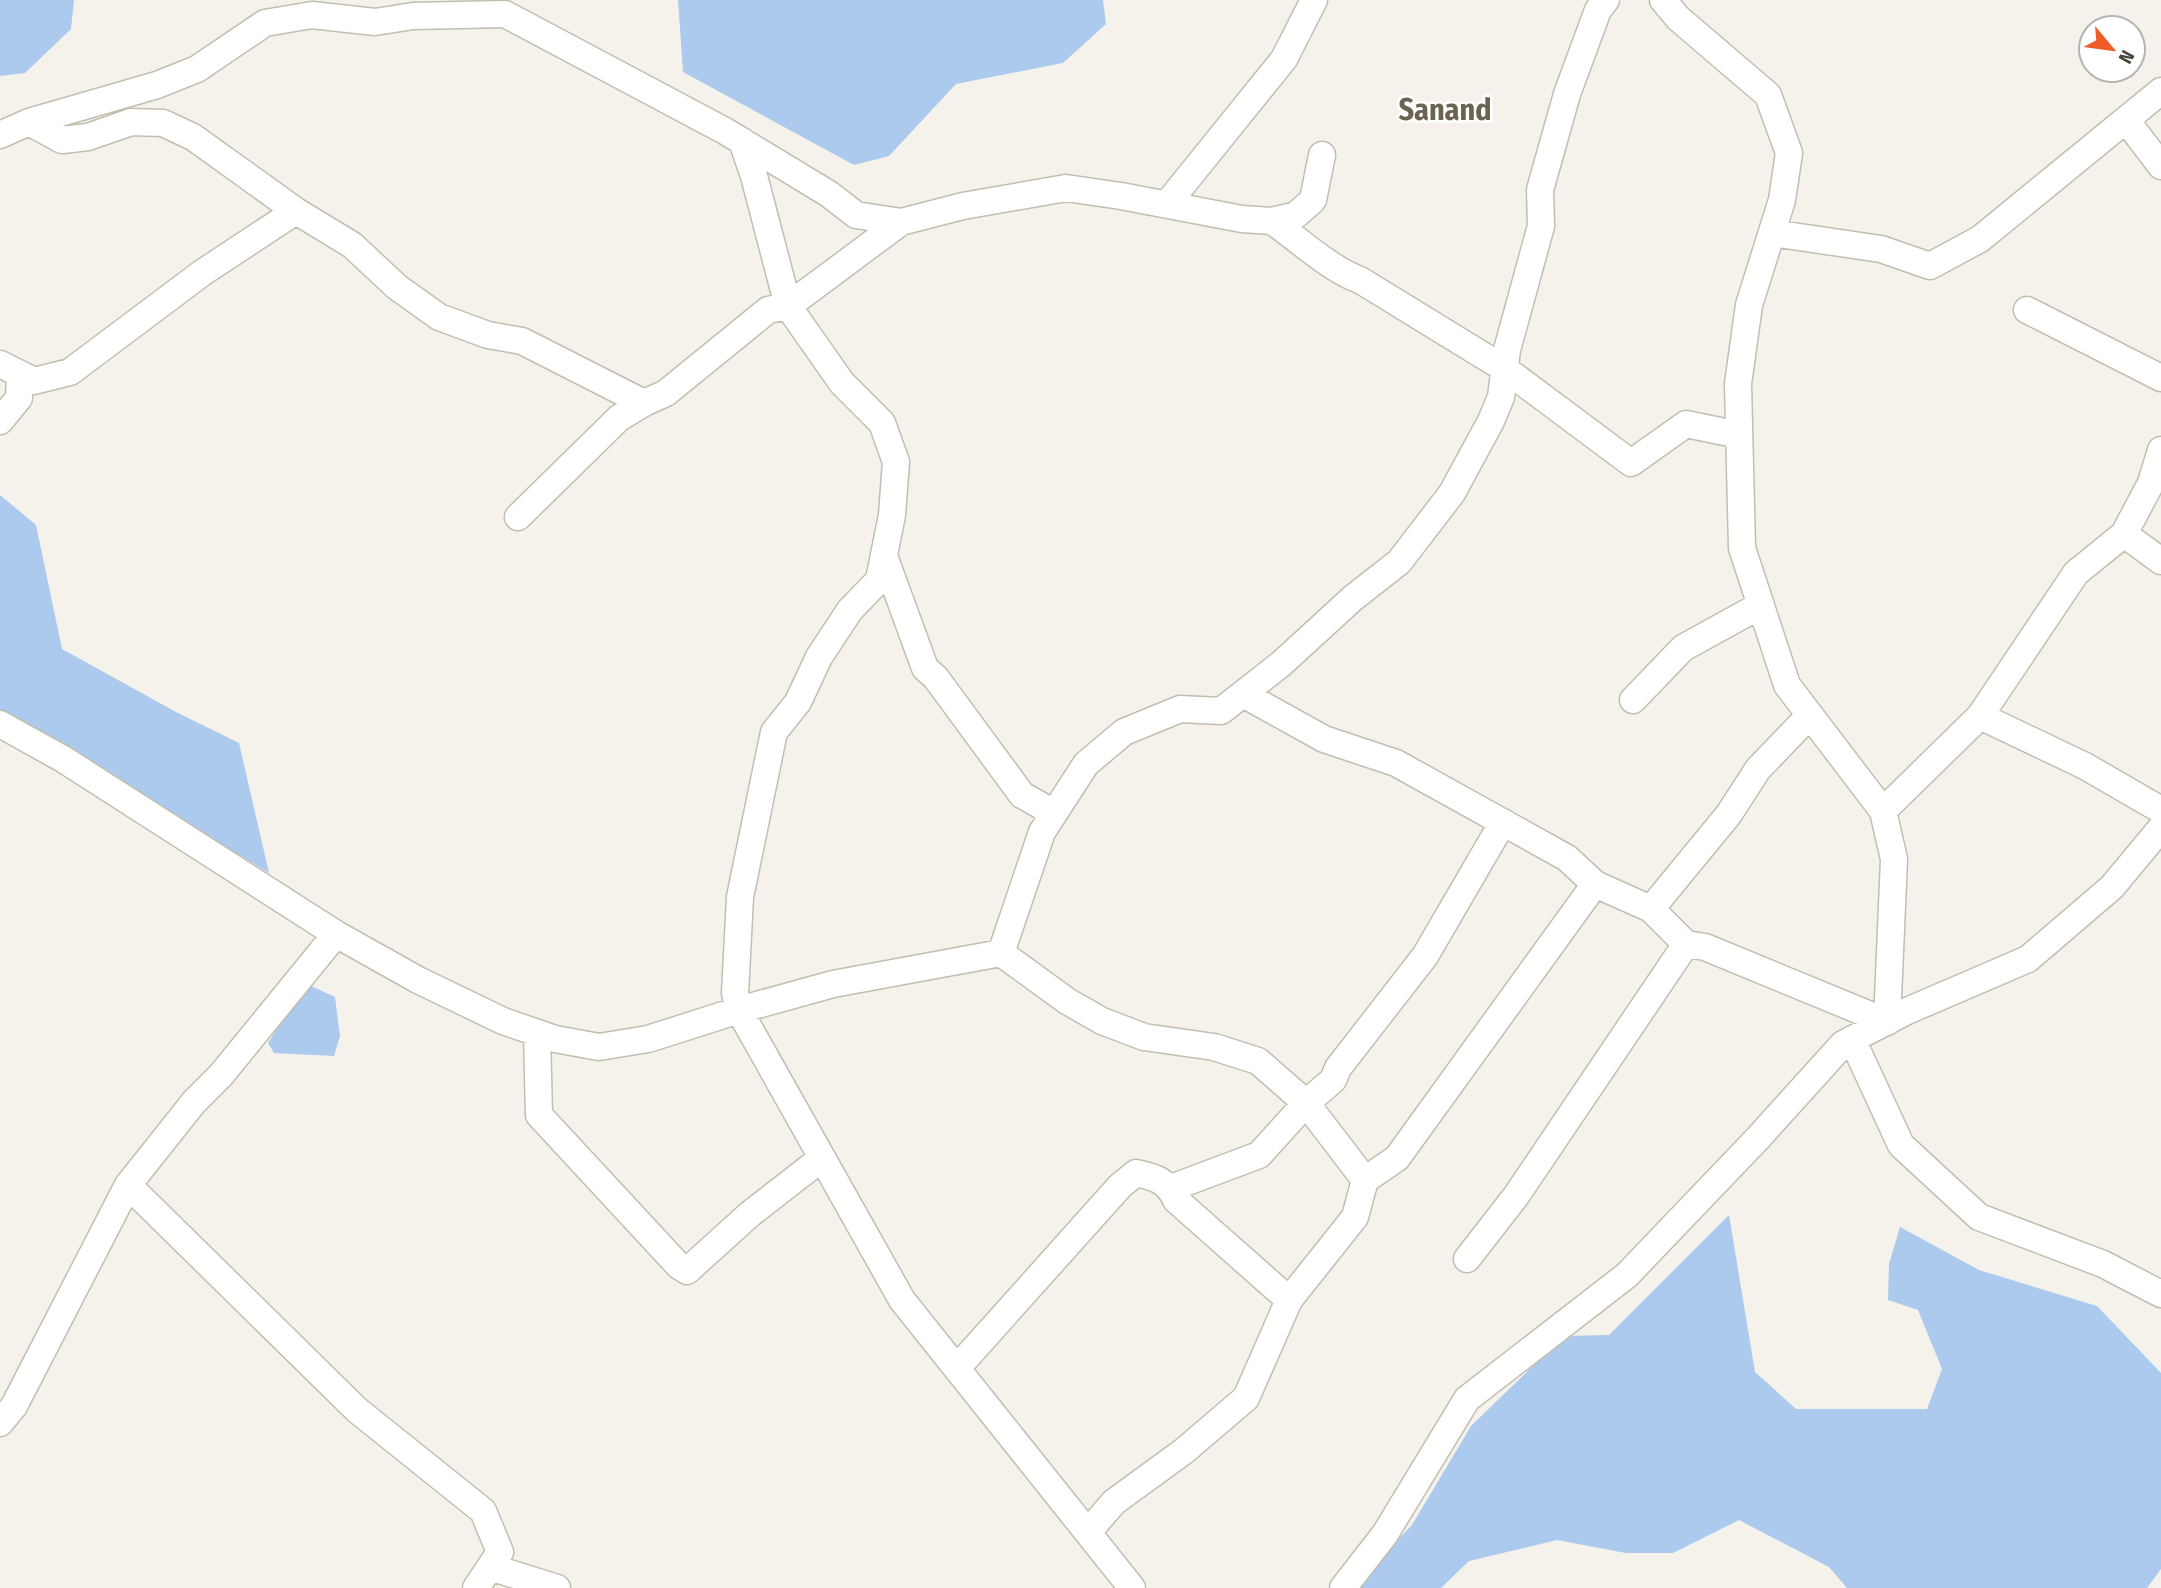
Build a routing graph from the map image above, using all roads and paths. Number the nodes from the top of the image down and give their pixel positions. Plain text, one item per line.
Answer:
1 (1314, 0) edge
2 (1606, 0) edge
3 (1663, 0) edge
4 (2161, 91) edge
5 (2126, 120) junction
6 (29, 122) junction
7 (0, 135) edge
8 (742, 141) junction
9 (1322, 155) dead end
10 (2161, 166) edge
11 (1167, 205) junction
12 (296, 211) junction
13 (1272, 221) junction
14 (901, 222) junction
15 (1772, 233) junction
16 (788, 306) junction
17 (2027, 310) dead end
18 (10, 369) edge
19 (1505, 369) junction
20 (2161, 378) edge
21 (644, 403) junction
22 (0, 421) edge
23 (1739, 435) junction
24 (2161, 450) edge
25 (518, 517) dead end
26 (2124, 534) junction
27 (884, 556) junction
28 (2161, 561) edge
29 (1761, 605) junction
30 (1243, 694) junction
31 (1633, 700) dead end
32 (1810, 715) junction
33 (1980, 716) junction
34 (0, 724) edge
35 (2161, 810) edge
36 (1883, 811) junction
37 (1054, 813) junction
38 (1503, 822) junction
39 (2161, 828) edge
40 (1595, 884) junction
41 (1651, 909) junction
42 (335, 934) junction
43 (1686, 944) junction
44 (1001, 953) junction
45 (739, 1010) junction
46 (1887, 1022) junction
47 (537, 1033) junction
48 (1852, 1040) junction
49 (1306, 1103) junction
50 (822, 1158) junction
51 (1366, 1180) junction
52 (128, 1185) junction
53 (1171, 1188) junction
54 (1466, 1259) dead end
55 (2161, 1294) edge
56 (1289, 1300) junction
57 (957, 1368) junction
58 (0, 1423) edge
59 (1088, 1532) junction
60 (483, 1577) edge
61 (556, 1588) edge
62 (1132, 1588) edge
63 (1343, 1588) edge

1 - 11 street
2 - 19 street
3 - 15 street
4 - 5 street
5 - 10 street
5 - 15 street
6 - 7 street
6 - 8 street
6 - 12 street
8 - 14 street
8 - 16 street
9 - 13 street
11 - 13 street
11 - 14 street
12 - 18 street
12 - 21 street
13 - 19 street
14 - 16 street
15 - 23 street
16 - 21 street
16 - 27 street
17 - 20 street
18 - 22 street
19 - 23 street
19 - 30 street
21 - 25 street
23 - 29 street
24 - 26 street
26 - 28 street
26 - 33 street
27 - 37 street
27 - 45 street
29 - 31 street
29 - 32 street
30 - 37 street
30 - 38 street
32 - 36 street
32 - 41 street
33 - 35 street
33 - 36 street
34 - 42 street
36 - 46 street
37 - 44 street
38 - 40 street
38 - 49 street
39 - 46 street
40 - 41 street
40 - 51 street
41 - 43 street
42 - 47 street
42 - 52 street
43 - 46 street
43 - 54 street
44 - 45 street
44 - 49 street
45 - 47 street
45 - 50 street
46 - 48 street
47 - 50 street
48 - 55 street
48 - 63 street
49 - 51 street
49 - 53 street
50 - 57 street
51 - 56 street
52 - 58 street
52 - 60 street
53 - 56 street
53 - 57 street
56 - 59 street
57 - 59 street
59 - 62 street
60 - 61 street

